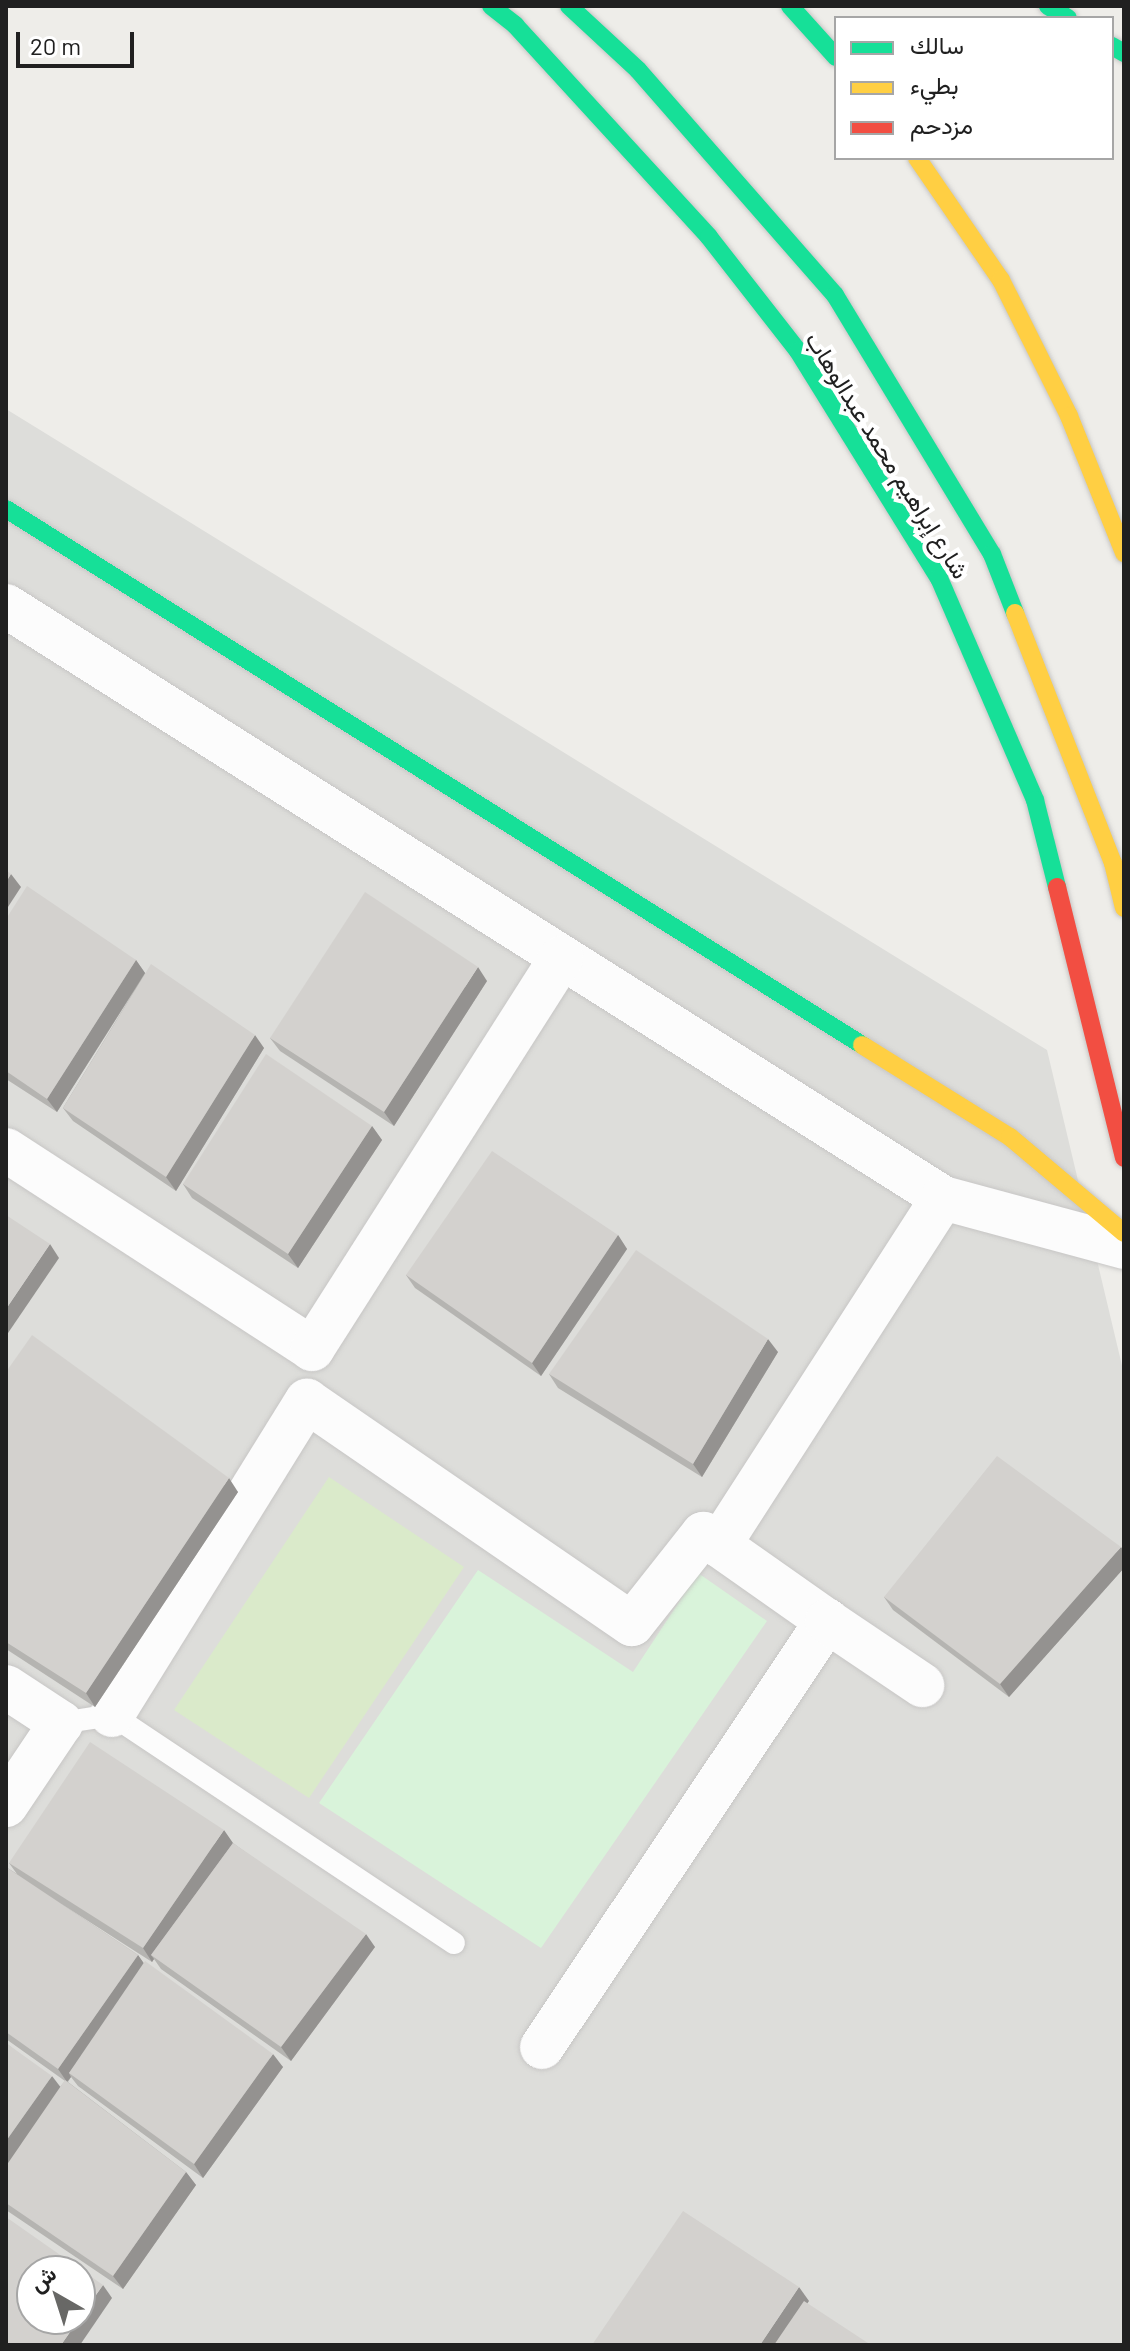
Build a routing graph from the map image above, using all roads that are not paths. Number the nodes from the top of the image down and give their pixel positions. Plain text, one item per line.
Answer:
1 (491, 6) edge
2 (569, 6) edge
3 (790, 6) edge
4 (834, 55) edge
5 (918, 160) edge
6 (6, 509) edge
7 (1124, 553) edge
8 (6, 606) edge
9 (1124, 908) edge
10 (561, 958) junction
11 (6, 1150) edge
12 (1124, 1158) edge
13 (943, 1198) junction
14 (1124, 1233) edge
15 (1124, 1247) edge
16 (312, 1349) junction
17 (307, 1401) junction
18 (719, 1545) junction
19 (827, 1621) junction
20 (922, 1685) dead end
21 (6, 1687) edge
22 (112, 1715) junction
23 (61, 1723) junction
24 (6, 1805) edge
25 (454, 1943) dead end
26 (542, 2047) dead end

1 - 12 main road, شارع إبراهيم محمد عبدالوهاب
2 - 9 main road
3 - 4 main road
5 - 7 main road
6 - 14 main road
8 - 10 street
10 - 13 street
10 - 16 street
11 - 16 street
13 - 15 street
13 - 18 street
16 - 17 street
17 - 18 street
17 - 22 street
18 - 19 street
19 - 20 street
19 - 26 street
21 - 23 street
22 - 23 lane
22 - 25 lane
23 - 24 street

